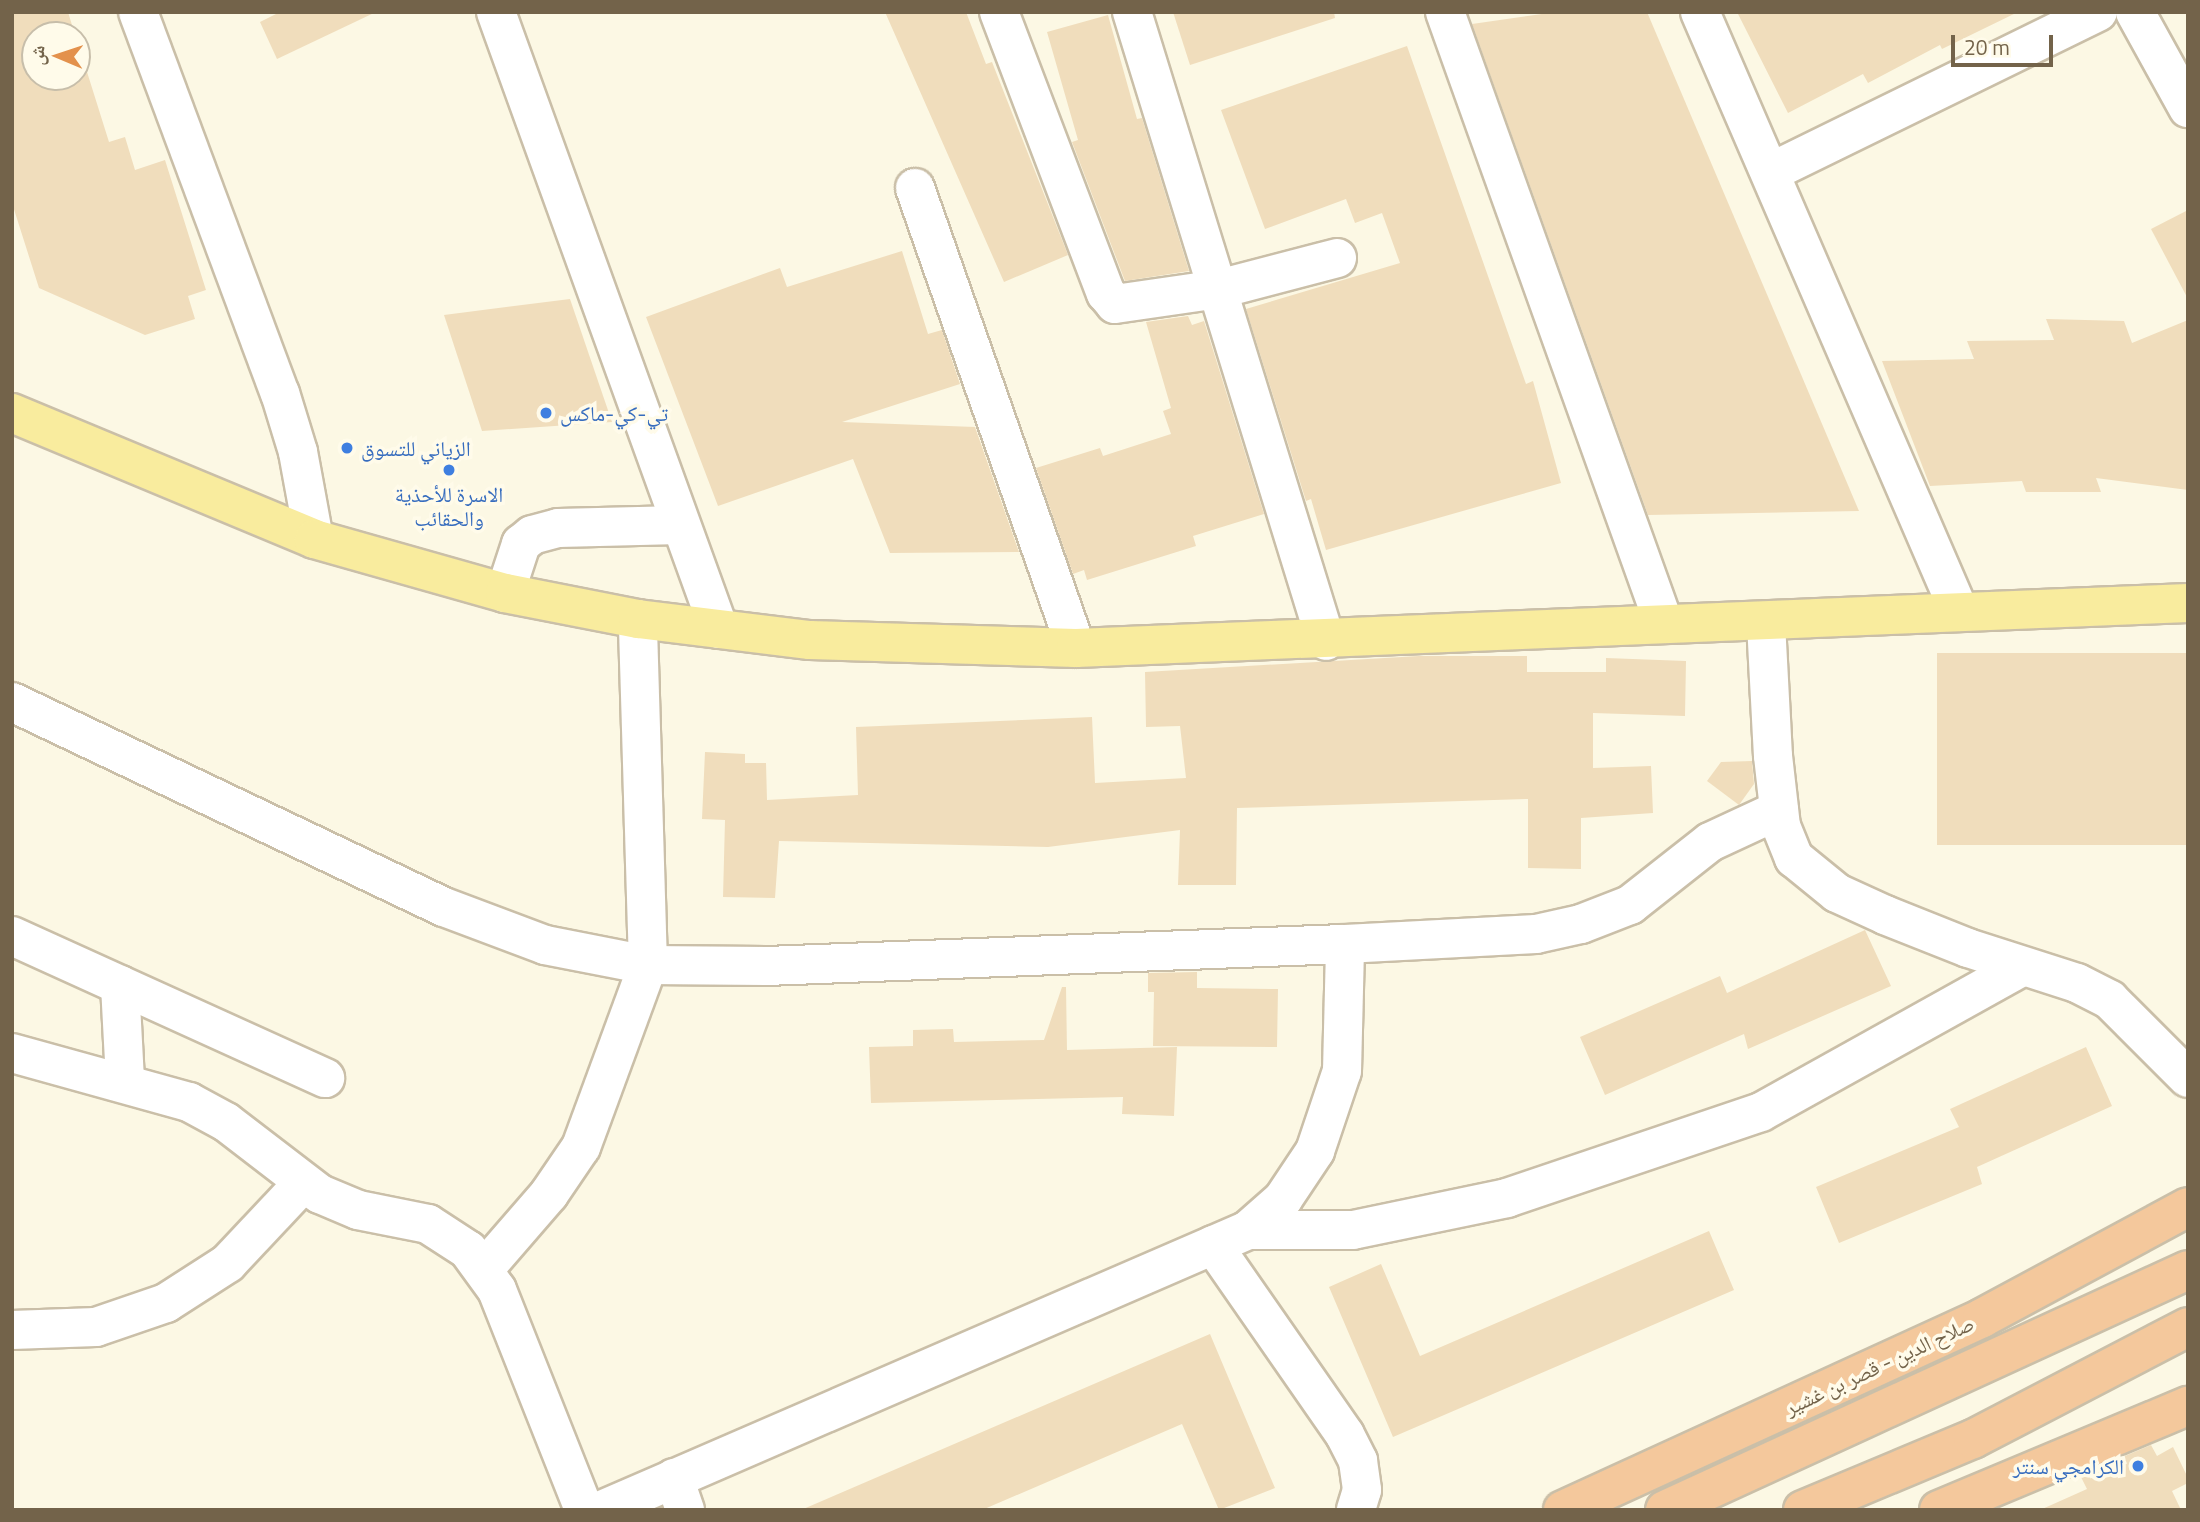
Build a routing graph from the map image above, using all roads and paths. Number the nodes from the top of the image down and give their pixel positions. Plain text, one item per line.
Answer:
1 (138, 12) edge
2 (496, 12) edge
3 (999, 12) edge
4 (1132, 12) edge
5 (1700, 12) edge
6 (2098, 12) edge
7 (2134, 12) edge
8 (1451, 13) edge
9 (2188, 108) edge
10 (1772, 172) junction
11 (915, 188) dead end
12 (1338, 258) dead end
13 (1219, 289) junction
14 (12, 413) edge
15 (680, 525) junction
16 (314, 539) junction
17 (505, 593) junction
18 (2188, 603) edge
19 (1959, 611) junction
20 (638, 619) junction
21 (1766, 622) junction
22 (1664, 624) junction
23 (719, 629) junction
24 (1326, 641) junction
25 (1076, 648) junction
26 (12, 702) edge
27 (1779, 810) junction
28 (12, 936) edge
29 (1345, 944) junction
30 (648, 965) junction
31 (2021, 967) junction
32 (120, 985) junction
33 (12, 1053) edge
34 (326, 1078) dead end
35 (2188, 1078) edge
36 (125, 1082) junction
37 (303, 1184) junction
38 (2188, 1207) edge
39 (1248, 1230) junction
40 (1213, 1245) junction
41 (485, 1268) junction
42 (2188, 1270) edge
43 (2188, 1327) edge
44 (12, 1330) edge
45 (2188, 1406) edge
46 (680, 1494) edge
47 (584, 1510) edge
48 (602, 1510) edge
49 (1356, 1510) edge
50 (1563, 1510) edge
51 (1665, 1510) edge
52 (1803, 1510) edge
53 (1939, 1510) edge

1 - 16 street
2 - 15 street
3 - 13 street
4 - 13 street
5 - 10 street
6 - 10 street
7 - 9 street
8 - 22 street
10 - 19 street
11 - 25 street
12 - 13 street
13 - 24 street
14 - 16 main road
15 - 17 street
15 - 23 street
16 - 17 main road
17 - 20 main road
18 - 19 main road
19 - 21 main road
20 - 23 main road
20 - 30 street
21 - 22 main road
21 - 27 street
22 - 24 main road
23 - 25 main road
24 - 25 main road
26 - 30 street
27 - 29 street
27 - 31 street
28 - 32 street
29 - 30 street
29 - 39 street
30 - 41 street
31 - 35 street
31 - 39 street
32 - 34 street
32 - 36 street
33 - 36 street
36 - 37 street
37 - 41 street
37 - 44 street
38 - 50 highway, صلاح الدين - قصر بن غشير
39 - 40 street
40 - 46 street
40 - 49 street
41 - 47 street
42 - 51 highway
43 - 52 highway
45 - 53 highway
46 - 48 street

